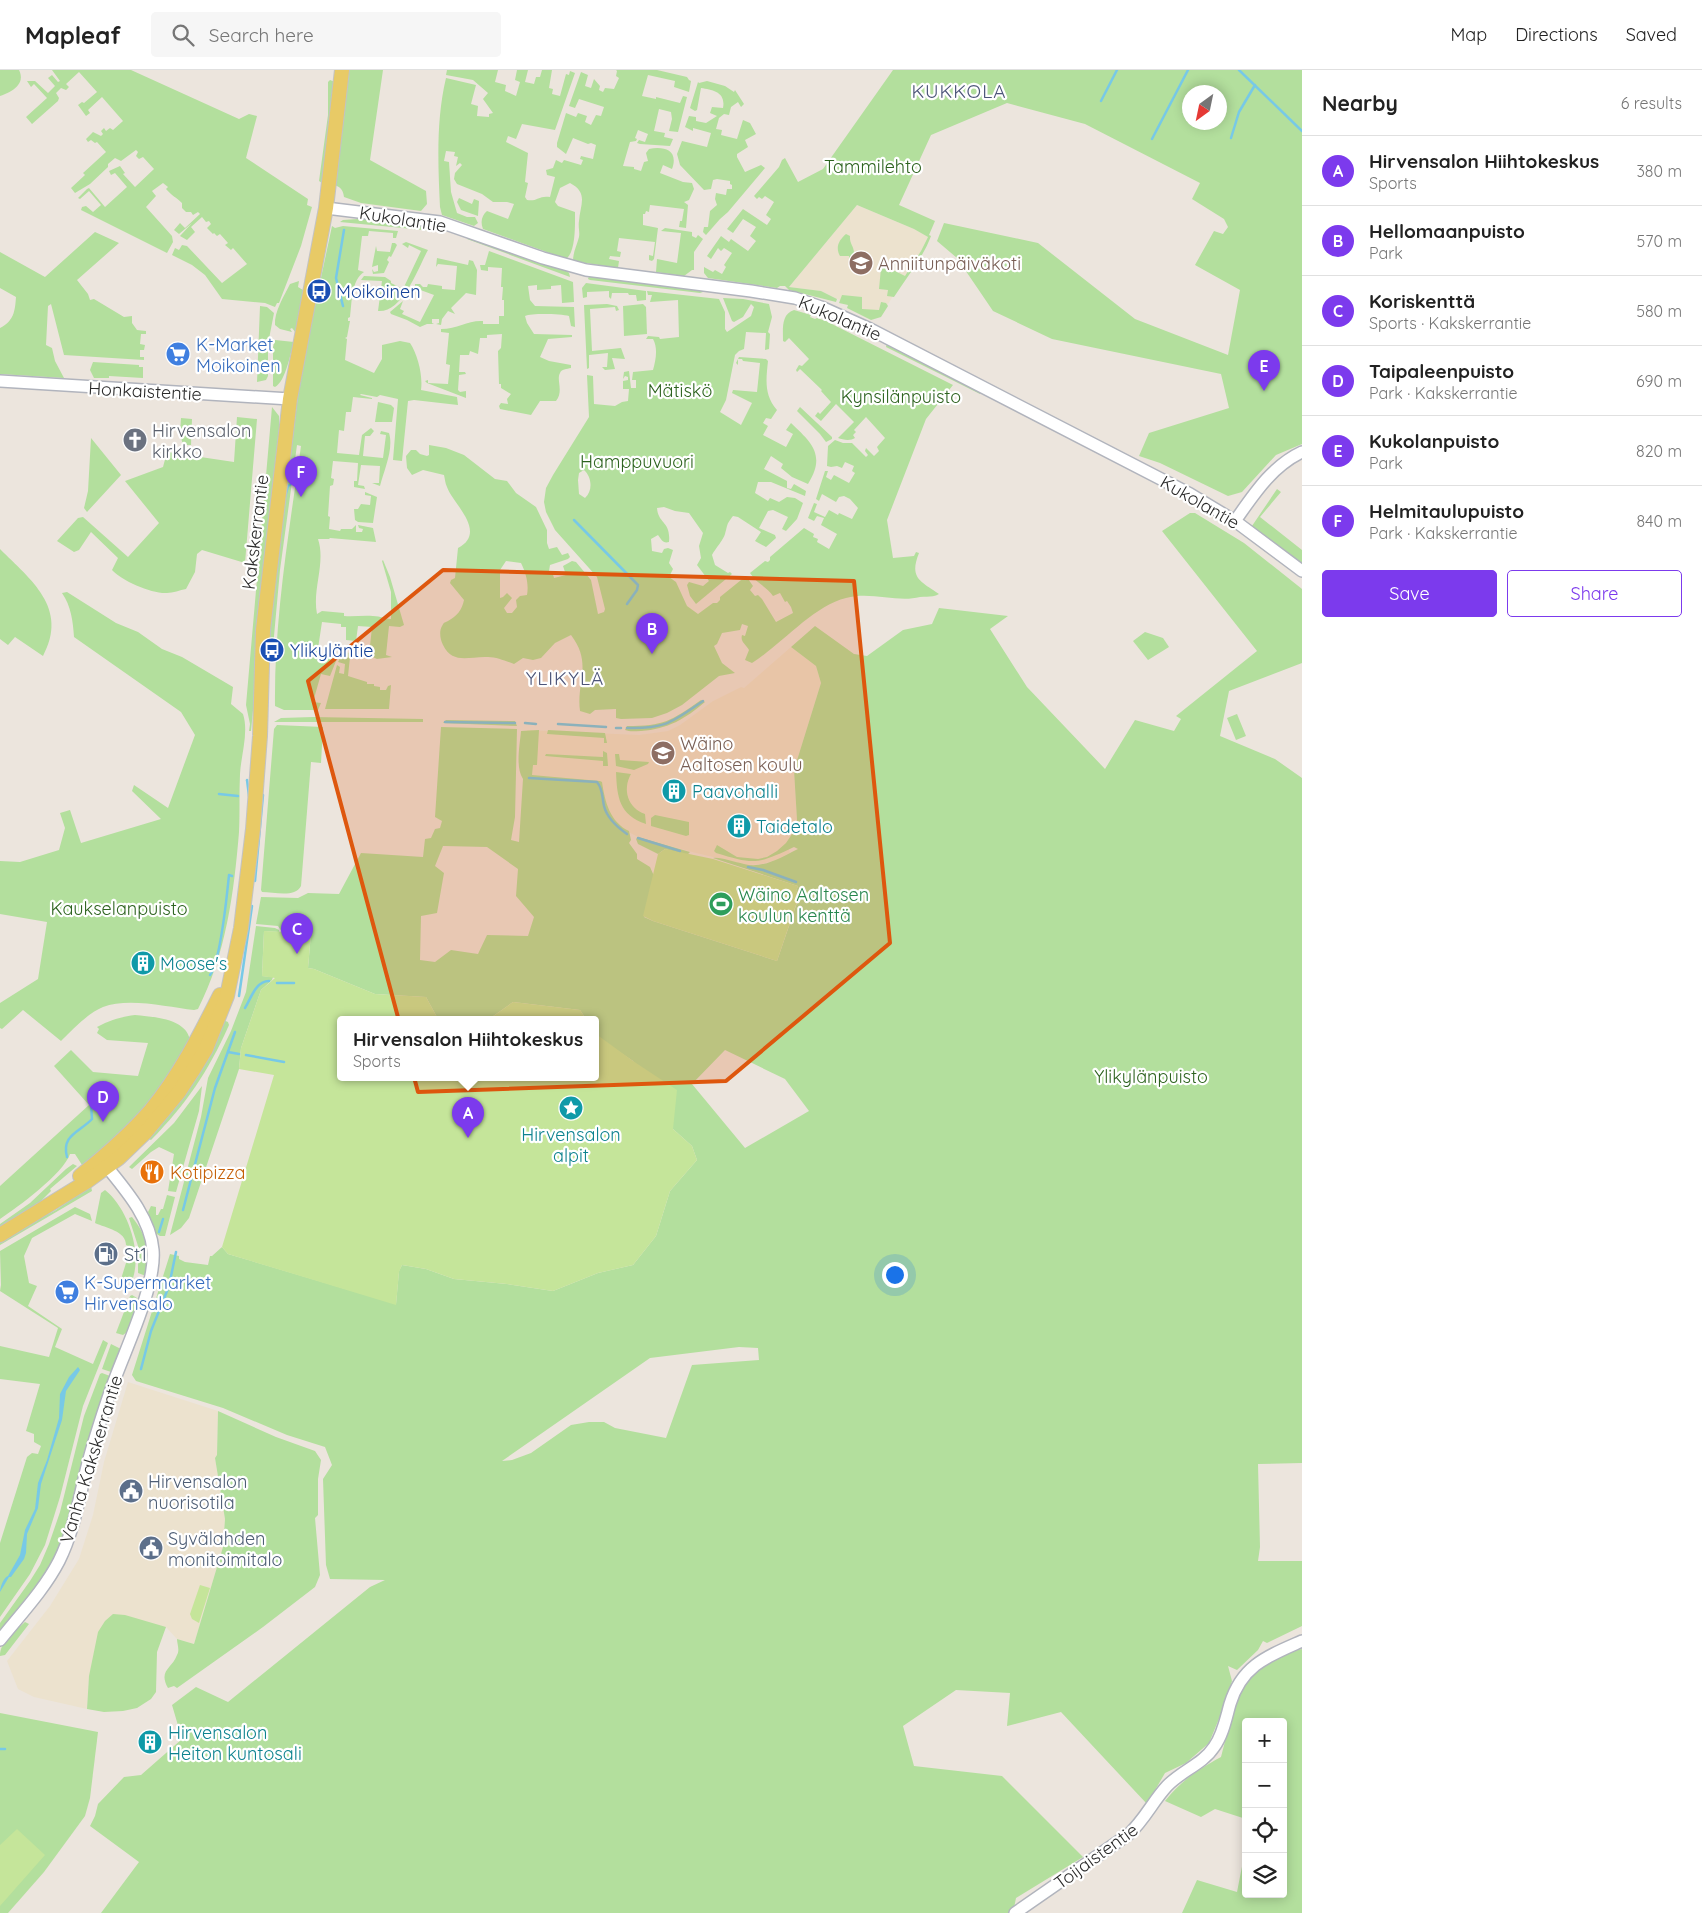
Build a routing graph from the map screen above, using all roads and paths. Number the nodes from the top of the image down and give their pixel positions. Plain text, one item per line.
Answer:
1 (342, 70) edge
2 (326, 208) junction
3 (0, 382) edge
4 (290, 398) junction
5 (1302, 452) edge
6 (1235, 521) junction
7 (1302, 570) edge
8 (103, 1162) junction
9 (0, 1235) edge
10 (0, 1640) edge
11 (1302, 1641) edge
12 (1015, 1913) edge

1 - 2 main road, Kakskerrantie
2 - 4 main road, Kakskerrantie
2 - 6 street, Kukolantie
3 - 4 street, Honkaistentie
4 - 8 main road, Kakskerrantie
5 - 6 street
6 - 7 street, Kukolantie
8 - 9 main road, Kakskerrantie
8 - 10 street, Vanha Kakskerrantie
11 - 12 street, Toijaistentie

